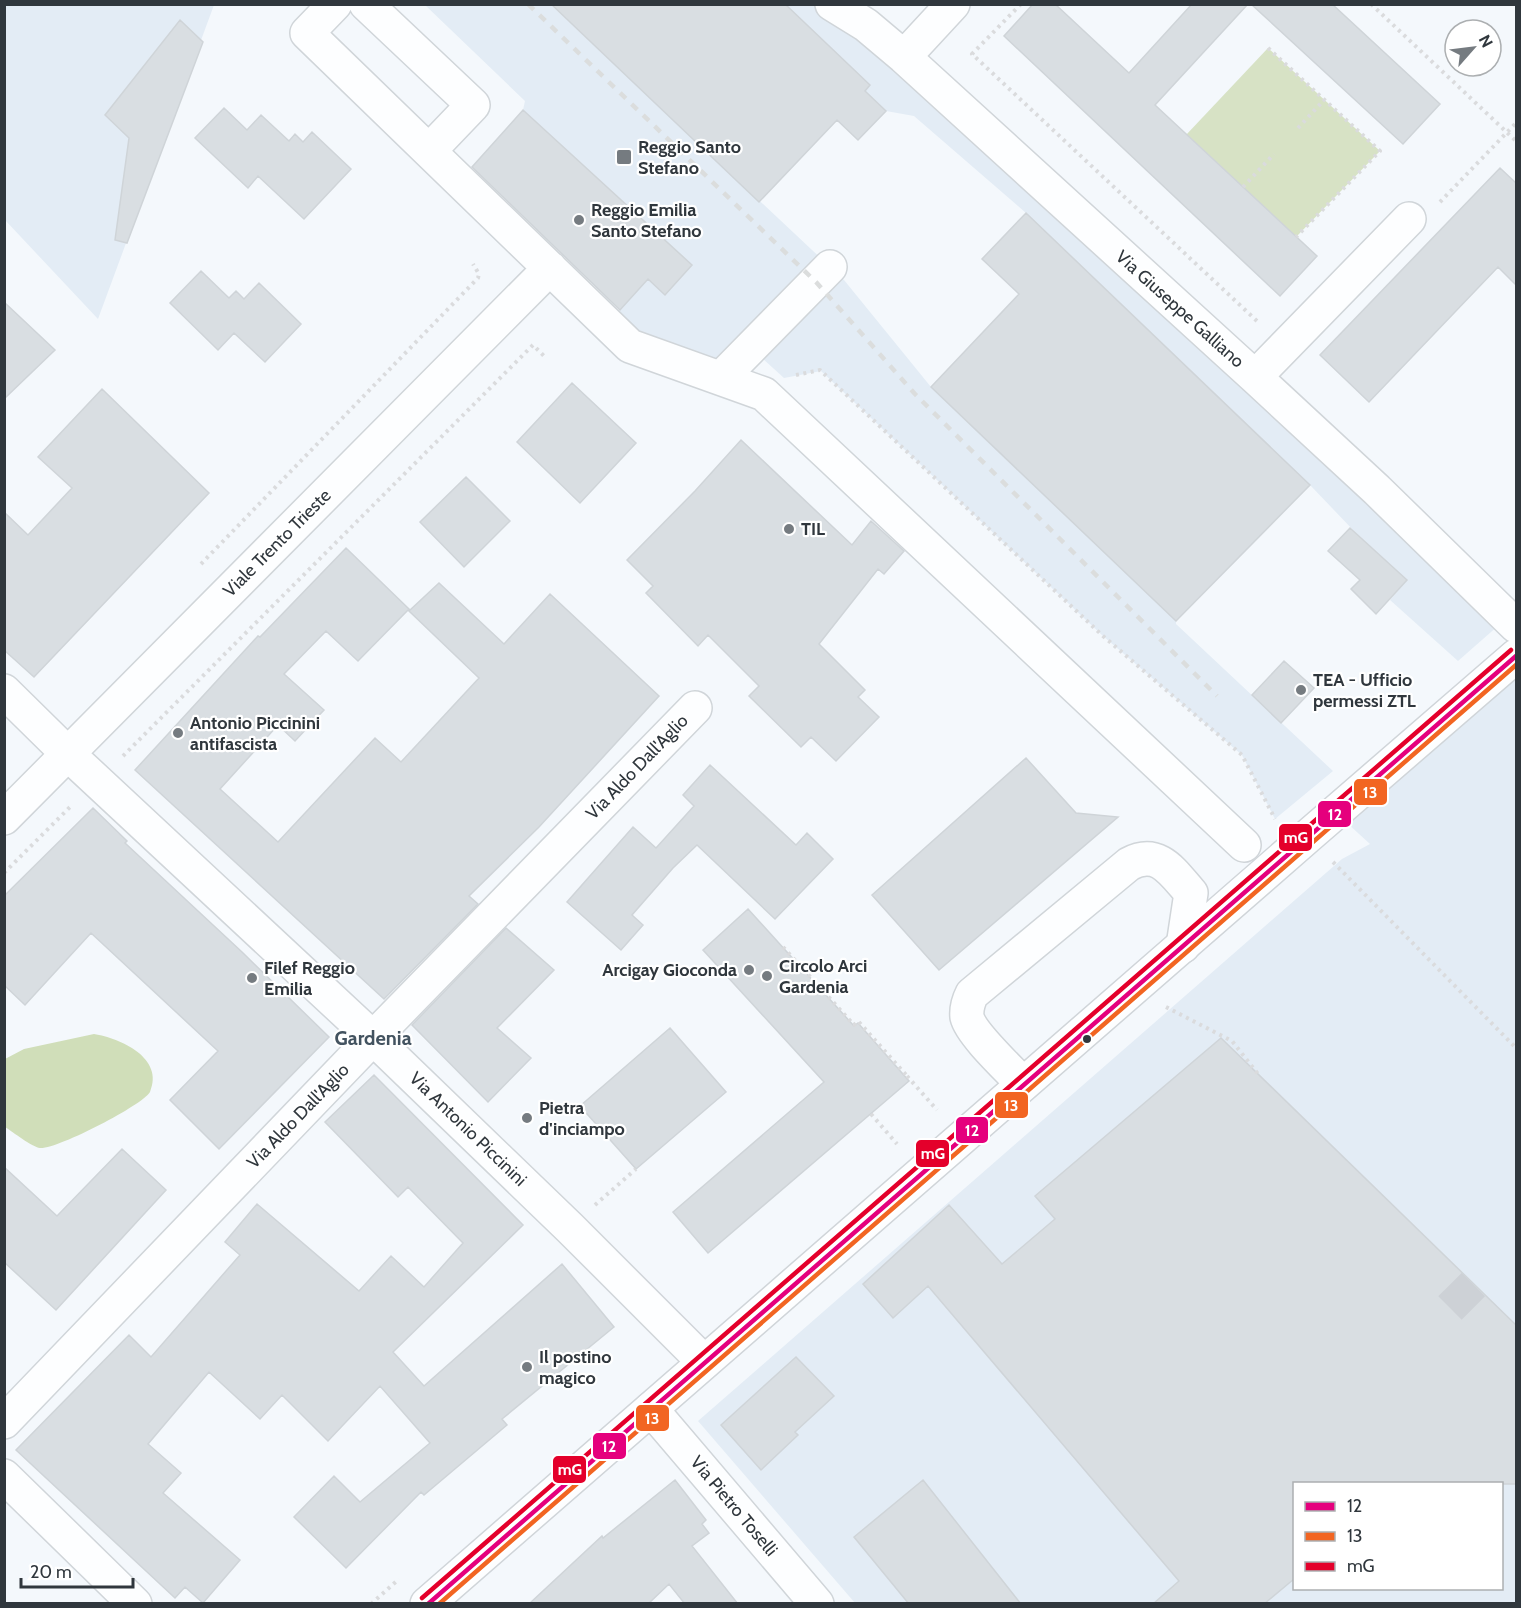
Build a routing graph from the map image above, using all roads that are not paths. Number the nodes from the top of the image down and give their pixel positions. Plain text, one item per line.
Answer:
1 (335, 4) edge
2 (366, 4) edge
3 (832, 4) edge
4 (953, 4) edge
5 (903, 57) junction
6 (429, 151) junction
7 (1409, 219) road end
8 (830, 267) dead end
9 (550, 268) junction
10 (1255, 377) junction
11 (721, 378) junction
12 (1516, 626) edge
13 (1516, 656) edge
14 (4, 691) edge
15 (695, 708) dead end
16 (68, 754) junction
17 (4, 818) edge
18 (1244, 845) dead end
19 (1183, 946) junction
20 (373, 1038) junction
21 (1023, 1084) junction
22 (704, 1362) junction
23 (651, 1408) junction
24 (4, 1422) edge
25 (4, 1476) edge
26 (135, 1604) edge
27 (427, 1604) edge
28 (817, 1604) edge

1 - 6 street
2 - 6 street
3 - 5 street, Via Giuseppe Galliano
4 - 5 street
5 - 10 street, Via Giuseppe Galliano
6 - 9 street
7 - 10 street
8 - 11 street
9 - 11 street
9 - 16 street, Viale Trento Trieste
10 - 12 street, Via Giuseppe Galliano
11 - 18 street
13 - 19 street
14 - 16 street, Via Antonio Piccinini
15 - 20 street, Via Aldo Dall'Aglio
16 - 17 street, Viale Trento Trieste
16 - 20 street, Via Antonio Piccinini
19 - 21 street
19 - 21 street
20 - 22 street, Via Antonio Piccinini
20 - 24 street, Via Aldo Dall'Aglio
21 - 22 street
22 - 23 street
23 - 27 street
23 - 28 street, Via Pietro Toselli
25 - 26 street

